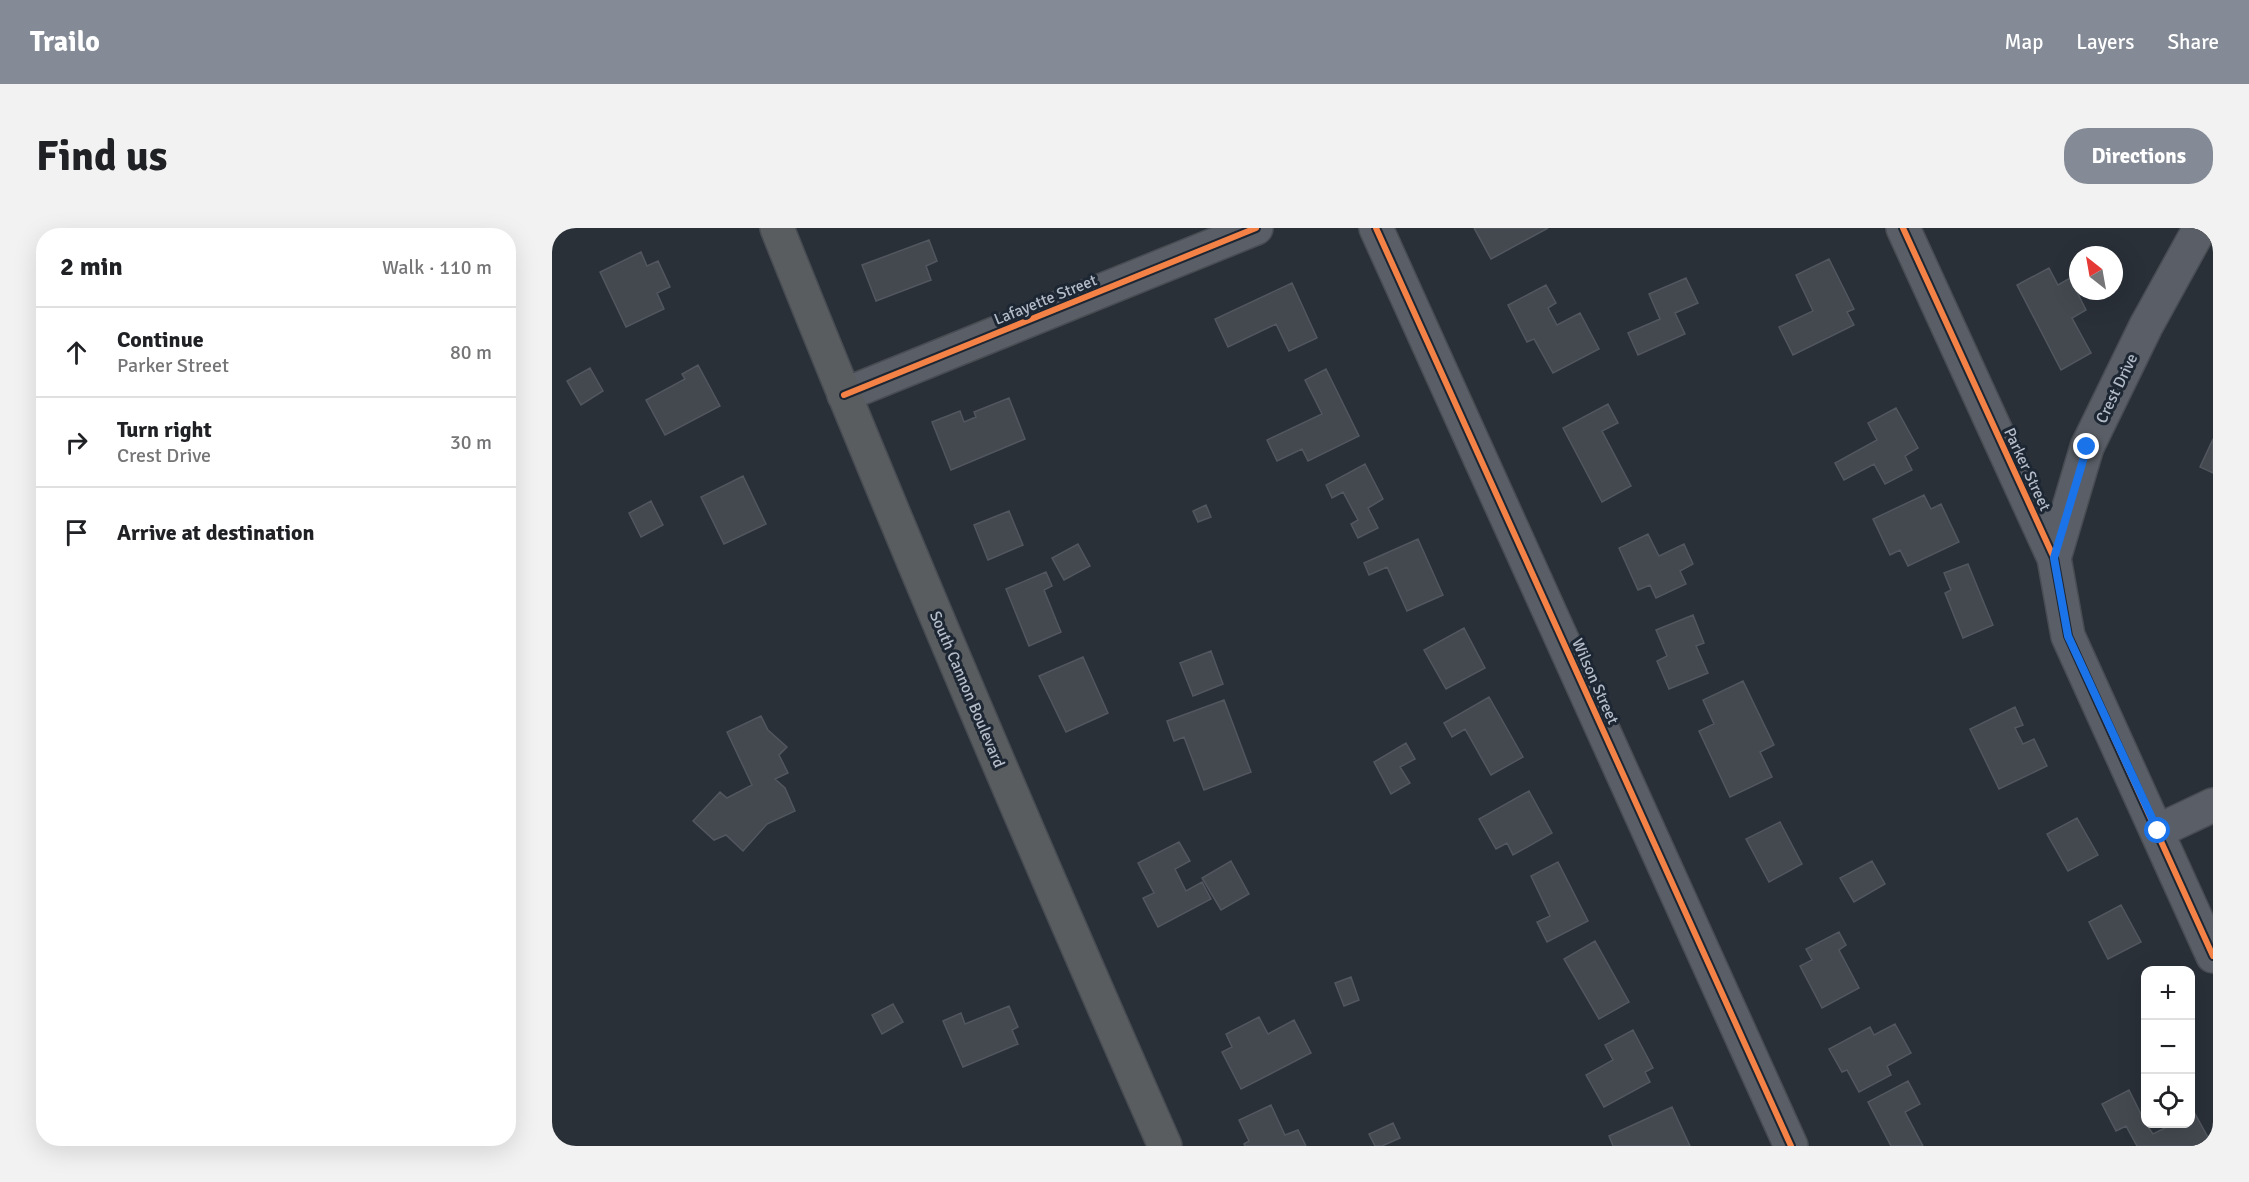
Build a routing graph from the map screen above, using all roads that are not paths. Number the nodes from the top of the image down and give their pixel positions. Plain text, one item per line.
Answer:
1 (777, 228) edge
2 (1256, 228) edge
3 (1376, 228) edge
4 (1903, 228) edge
5 (2200, 228) edge
6 (844, 395) junction
7 (2054, 558) junction
8 (2213, 805) edge
9 (2158, 831) junction
10 (2213, 956) edge
11 (1166, 1146) edge
12 (1791, 1146) edge

1 - 6 highway, South Cannon Boulevard
2 - 6 street, Lafayette Street
3 - 12 street, Wilson Street
4 - 7 street, Parker Street
5 - 7 street, Crest Drive
6 - 11 highway, South Cannon Boulevard
7 - 9 street, Parker Street
8 - 9 street
9 - 10 street, Parker Street

